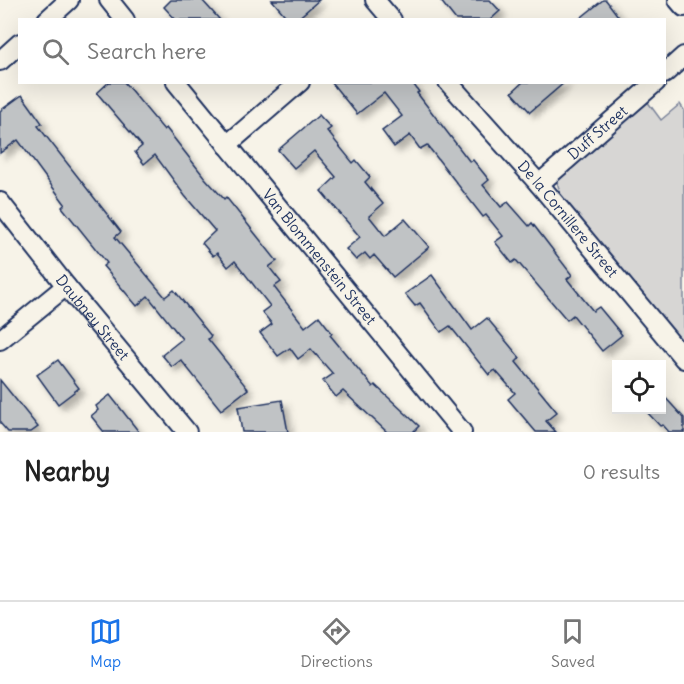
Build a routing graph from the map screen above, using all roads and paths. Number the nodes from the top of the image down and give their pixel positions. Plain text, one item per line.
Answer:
1 (69, 0) edge
2 (109, 0) edge
3 (678, 0) edge
4 (684, 7) edge
5 (49, 18) edge
6 (122, 18) edge
7 (18, 45) edge
8 (684, 56) edge
9 (0, 61) edge
10 (666, 72) edge
11 (178, 84) edge
12 (298, 84) edge
13 (450, 84) edge
14 (654, 84) edge
15 (227, 145) junction
16 (539, 184) junction
17 (0, 202) edge
18 (66, 286) junction
19 (0, 340) edge
20 (684, 359) edge
21 (187, 432) edge
22 (462, 432) edge

1 - 5 street
2 - 6 street
3 - 4 street
7 - 9 street
8 - 10 street
11 - 15 street, Van Blommenstein Street
12 - 15 street
13 - 16 street, De la Cornillere Street
14 - 16 street, Duff Street
15 - 22 street, Van Blommenstein Street
16 - 20 street, De la Cornillere Street
17 - 18 street, Daubney Street
18 - 19 street
18 - 21 street, Daubney Street

